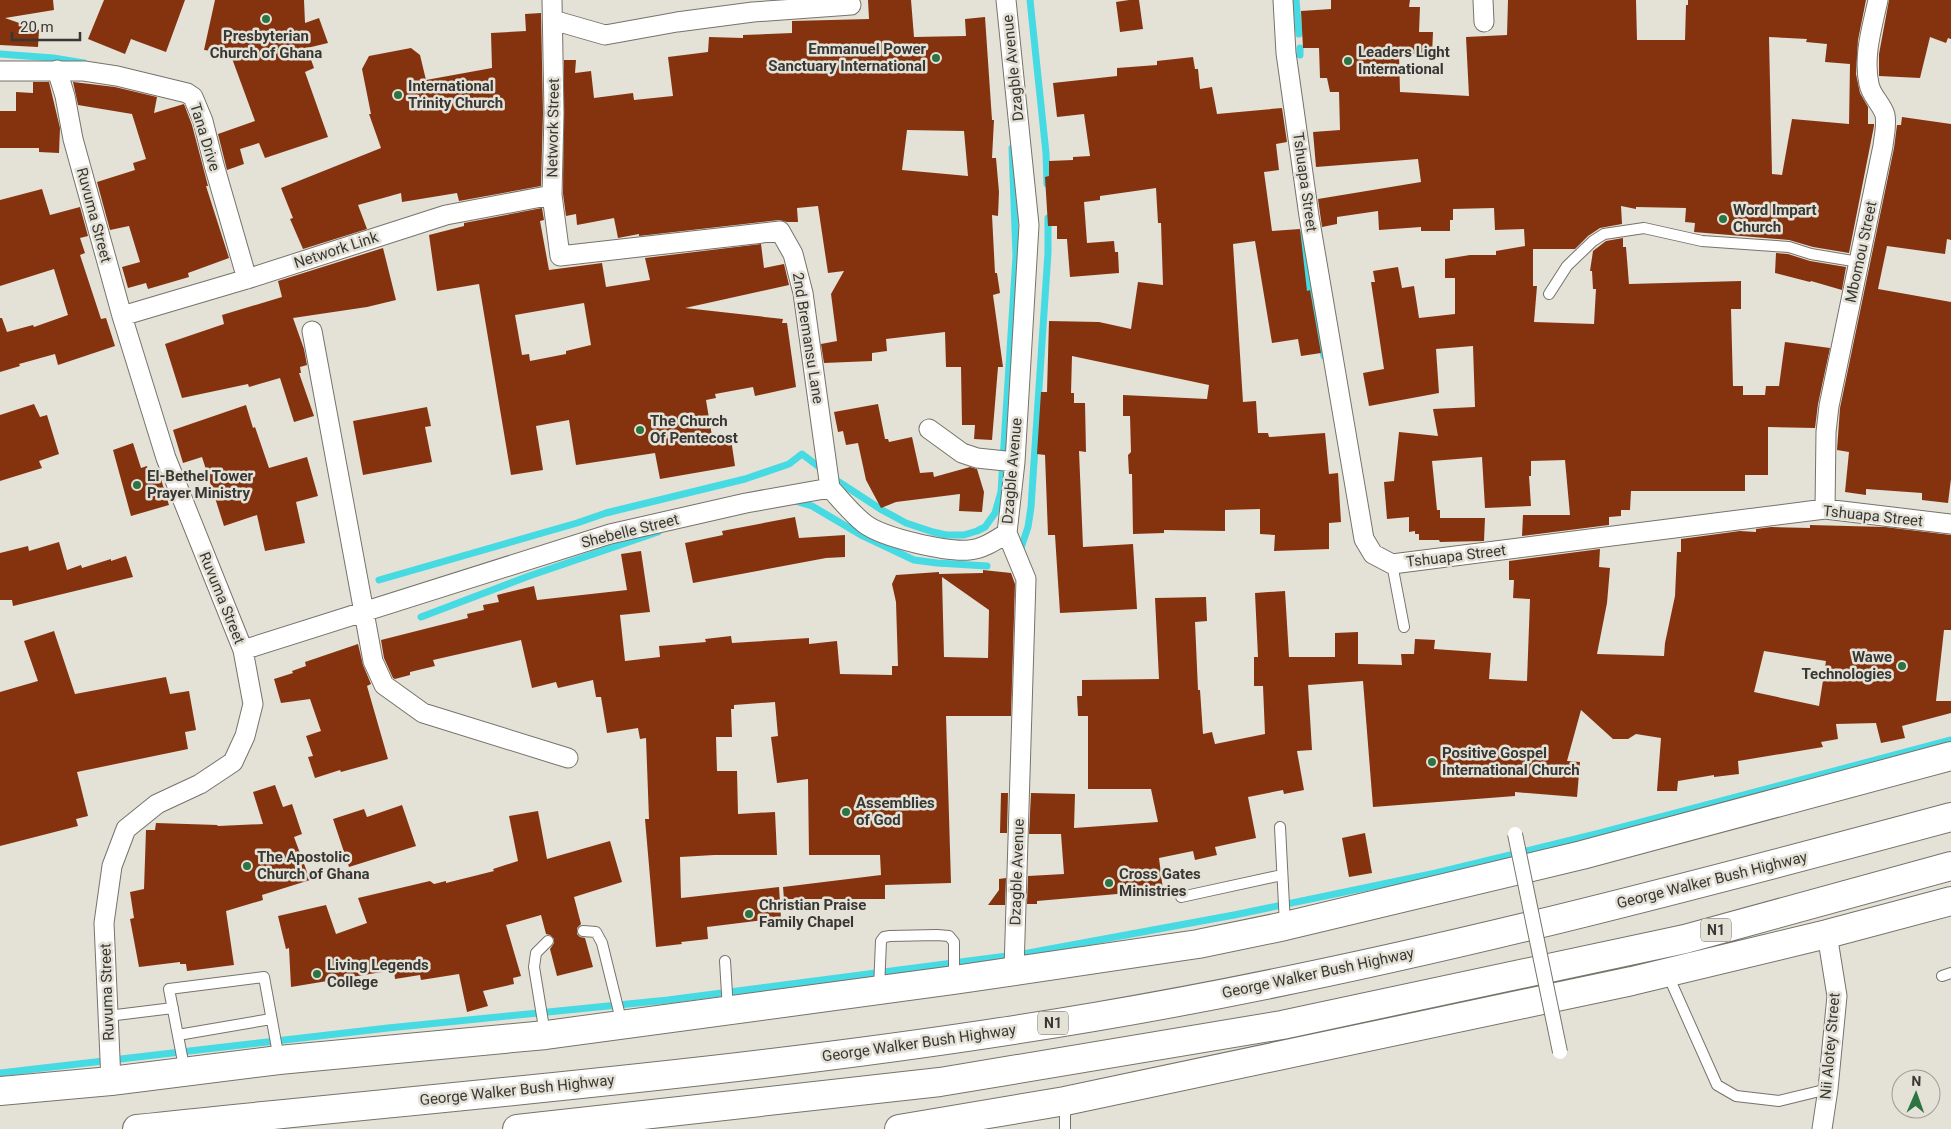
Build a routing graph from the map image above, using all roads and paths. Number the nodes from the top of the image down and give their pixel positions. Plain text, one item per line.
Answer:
1 (552, 0) edge
2 (1006, 0) edge
3 (1283, 0) edge
4 (1483, 0) edge
5 (1878, 0) edge
6 (851, 5) dead end
7 (553, 20) junction
8 (1484, 22) dead end
9 (57, 70) junction
10 (0, 71) edge
11 (552, 195) junction
12 (560, 256) joint
13 (1859, 262) junction
14 (246, 280) junction
15 (1550, 294) dead end
16 (122, 316) junction
17 (312, 331) dead end
18 (929, 430) dead end
19 (1014, 462) junction
20 (830, 488) junction
21 (1825, 509) junction
22 (1951, 524) edge
23 (1007, 532) junction
24 (1392, 564) junction
25 (364, 612) junction
26 (1404, 627) dead end
27 (243, 650) junction
28 (1951, 756) edge
29 (568, 758) dead end
30 (1951, 817) edge
31 (1280, 828) dead end
32 (1515, 834) dead end
33 (1951, 866) edge
34 (1282, 874) junction
35 (1951, 877) edge
36 (1181, 897) dead end
37 (1951, 901) edge
38 (1285, 926) junction
39 (583, 931) dead end
40 (1827, 934) junction
41 (1685, 939) junction
42 (548, 940) dead end
43 (726, 961) dead end
44 (1014, 970) junction
45 (1667, 972) junction
46 (954, 980) junction
47 (879, 990) junction
48 (173, 1008) junction
49 (728, 1011) junction
50 (108, 1016) junction
51 (272, 1019) junction
52 (622, 1025) junction
53 (178, 1035) junction
54 (546, 1036) junction
55 (1560, 1052) dead end
56 (279, 1060) junction
57 (185, 1072) junction
58 (111, 1082) junction
59 (1828, 1088) junction
60 (0, 1091) edge
61 (1065, 1100) junction
62 (137, 1129) edge
63 (517, 1129) edge
64 (899, 1129) edge
65 (1065, 1129) edge
66 (1822, 1129) edge

1 - 7 street, Network Street
2 - 19 street, Dzagble Avenue
3 - 24 street, Tshuapa Street
4 - 8 street
5 - 13 street, Mbomou Street
6 - 7 street
7 - 11 street, Network Street
9 - 10 street, Tana Drive
9 - 14 street, Tana Drive
9 - 16 street, Ruvuma Street
11 - 12 street, Network Street
11 - 14 street, Network Link
12 - 20 street, 2nd Bremansu Lane
13 - 15 lane
13 - 21 street, Mbomou Street
14 - 16 street, Network Link
16 - 27 street, Ruvuma Street
17 - 25 street
18 - 19 street
19 - 23 street, Dzagble Avenue
20 - 23 street
20 - 25 street, Shebelle Street
21 - 22 street, Tshuapa Street
21 - 24 street, Tshuapa Street
23 - 44 street, Dzagble Avenue
24 - 26 lane
25 - 27 street, Shebelle Street
25 - 29 street
27 - 50 street, Ruvuma Street
28 - 38 highway
30 - 62 highway, George Walker Bush Highway / N1
31 - 34 lane
32 - 55 street, bridge
33 - 41 highway, N1
34 - 36 lane
34 - 38 lane
35 - 40 highway
37 - 40 highway
38 - 44 highway
39 - 52 lane
40 - 41 highway
40 - 45 highway
40 - 59 street, Nii Alotey Street
41 - 63 highway, N1
42 - 54 lane
43 - 49 lane
44 - 46 highway
45 - 59 lane
45 - 61 highway
46 - 47 highway
46 - 47 lane
47 - 49 highway
48 - 50 lane
48 - 51 lane
48 - 53 lane
49 - 52 highway
50 - 58 street, Ruvuma Street
51 - 53 lane
51 - 56 lane
52 - 54 highway
53 - 57 lane
54 - 56 highway
56 - 57 highway
57 - 58 highway
58 - 60 highway
59 - 66 street, Nii Alotey Street
61 - 64 highway
61 - 65 lane

